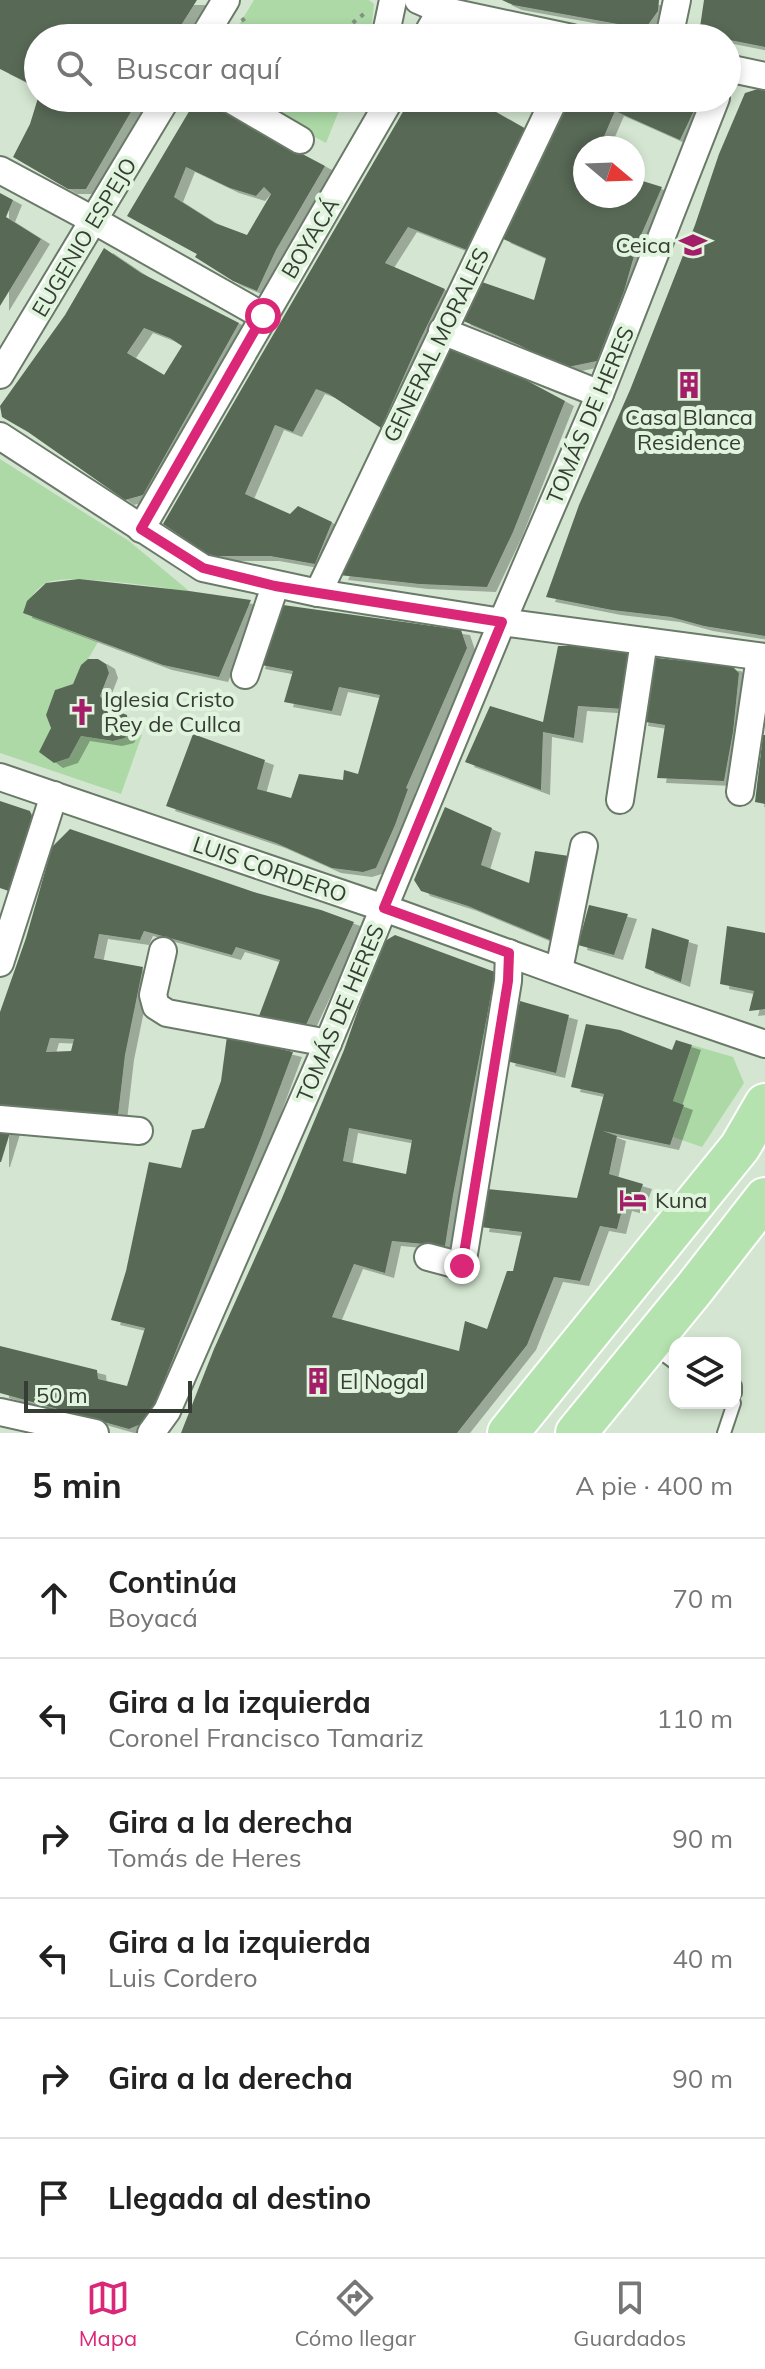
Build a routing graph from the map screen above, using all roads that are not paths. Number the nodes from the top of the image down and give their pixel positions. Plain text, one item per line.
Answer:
1 (677, 0) edge
2 (384, 2) edge
3 (432, 3) edge
4 (234, 9) edge
5 (218, 24) edge
6 (385, 24) edge
7 (428, 24) edge
8 (516, 24) edge
9 (672, 24) edge
10 (741, 72) edge
11 (765, 76) edge
12 (159, 112) edge
13 (252, 112) edge
14 (369, 112) edge
15 (383, 112) edge
16 (548, 112) edge
17 (711, 112) edge
18 (300, 140) dead end
19 (359, 155) junction
20 (0, 170) edge
21 (95, 221) junction
22 (263, 316) junction
23 (442, 331) junction
24 (0, 375) edge
25 (600, 394) junction
26 (0, 436) edge
27 (141, 529) junction
28 (275, 586) junction
29 (318, 593) junction
30 (502, 622) junction
31 (644, 641) junction
32 (763, 657) edge
33 (245, 675) dead end
34 (0, 777) edge
35 (740, 792) dead end
36 (54, 795) junction
37 (620, 800) dead end
38 (584, 846) dead end
39 (384, 908) junction
40 (163, 951) dead end
41 (509, 953) junction
42 (0, 963) edge
43 (559, 970) junction
44 (328, 1043) junction
45 (765, 1044) edge
46 (765, 1104) edge
47 (0, 1119) edge
48 (139, 1131) dead end
49 (765, 1198) edge
50 (428, 1257) dead end
51 (662, 1353) edge
52 (732, 1409) edge
53 (0, 1412) edge
54 (95, 1433) edge
55 (151, 1433) edge
56 (508, 1433) edge
57 (576, 1433) edge
58 (724, 1433) edge

1 - 9 street
2 - 6 street
3 - 7 street
3 - 8 street
4 - 5 street
10 - 11 street
12 - 21 street, EUGENIO ESPEJO
13 - 18 street
14 - 19 street, BOYACÁ
15 - 19 street, BOYACÁ
16 - 23 street, GENERAL MORALES
17 - 25 street, TOMÁS DE HERES
19 - 22 street, BOYACÁ
20 - 21 street
21 - 22 street
21 - 24 street, EUGENIO ESPEJO
22 - 27 street, BOYACÁ
23 - 25 street
23 - 29 street, GENERAL MORALES
25 - 30 street, TOMÁS DE HERES
26 - 27 street
27 - 28 street
28 - 29 street
28 - 33 street
29 - 30 street
30 - 31 street
30 - 39 street, TOMÁS DE HERES
31 - 32 street
31 - 37 street
32 - 35 street
34 - 36 street, LUIS CORDERO
36 - 39 street, LUIS CORDERO
36 - 42 street
38 - 43 street
39 - 41 street, LUIS CORDERO
39 - 44 street, TOMÁS DE HERES
40 - 44 street
41 - 43 street, LUIS CORDERO
41 - 50 street
43 - 45 street, LUIS CORDERO
44 - 55 street, TOMÁS DE HERES
46 - 56 main road
47 - 48 street
49 - 51 main road
51 - 57 main road
52 - 58 lane
53 - 54 street

